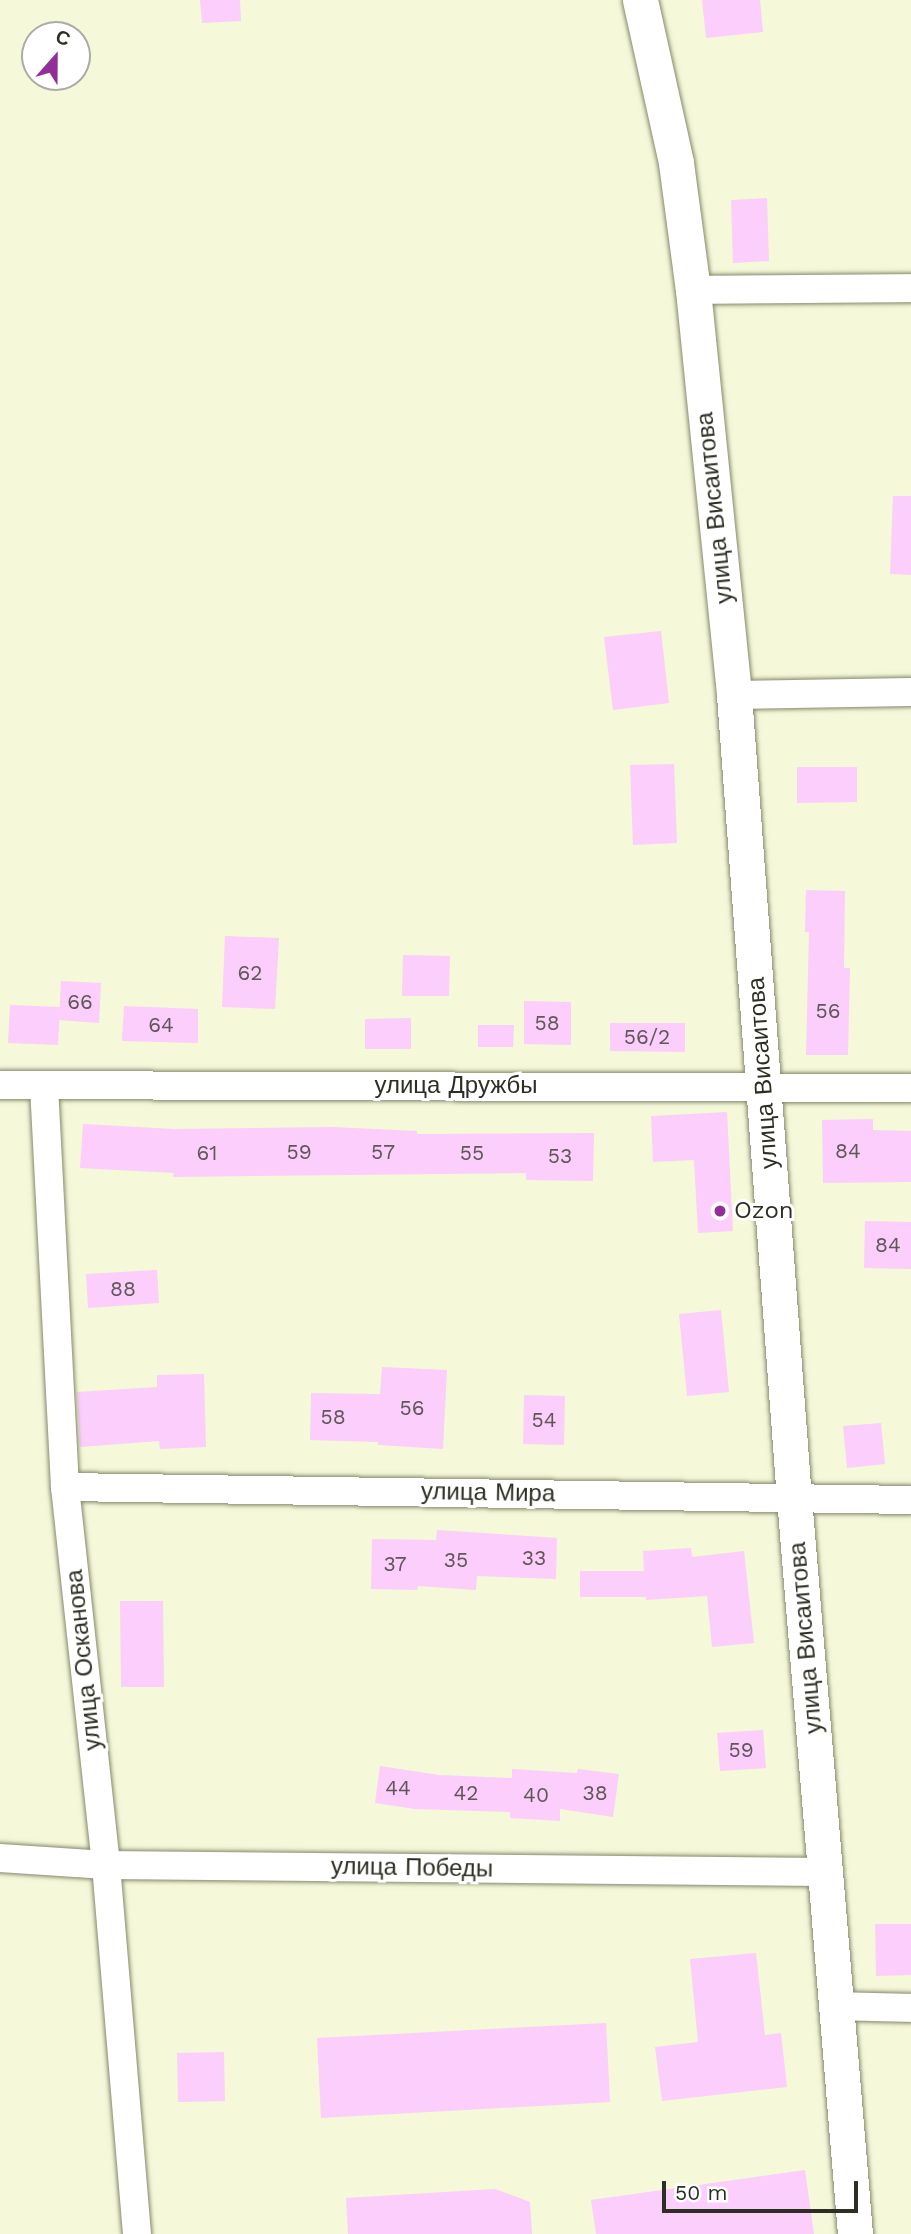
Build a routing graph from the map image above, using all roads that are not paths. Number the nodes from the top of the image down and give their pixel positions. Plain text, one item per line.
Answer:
1 (640, 0) edge
2 (911, 288) edge
3 (693, 290) junction
4 (911, 692) edge
5 (734, 695) junction
6 (0, 1085) edge
7 (44, 1086) junction
8 (764, 1086) junction
9 (911, 1088) edge
10 (65, 1487) junction
11 (794, 1498) junction
12 (911, 1500) edge
13 (0, 1858) edge
14 (106, 1865) junction
15 (824, 1872) junction
16 (836, 2006) junction
17 (911, 2008) edge
18 (137, 2234) edge
19 (855, 2234) edge

1 - 3 street, улица Висаитова
2 - 3 street
3 - 5 street, улица Висаитова
4 - 5 street
5 - 8 street, улица Висаитова
6 - 7 street, улица Дружбы
7 - 8 street, улица Дружбы
7 - 10 street, улица Осканова
8 - 9 street, улица Дружбы
8 - 11 street, улица Висаитова
10 - 11 street, улица Мира
10 - 14 street, улица Осканова
11 - 12 street, улица Мира
11 - 15 street, улица Висаитова
13 - 14 street, улица Победы
14 - 15 street, улица Победы
14 - 18 street, улица Осканова
15 - 16 street, улица Висаитова
16 - 17 street
16 - 19 street, улица Висаитова

